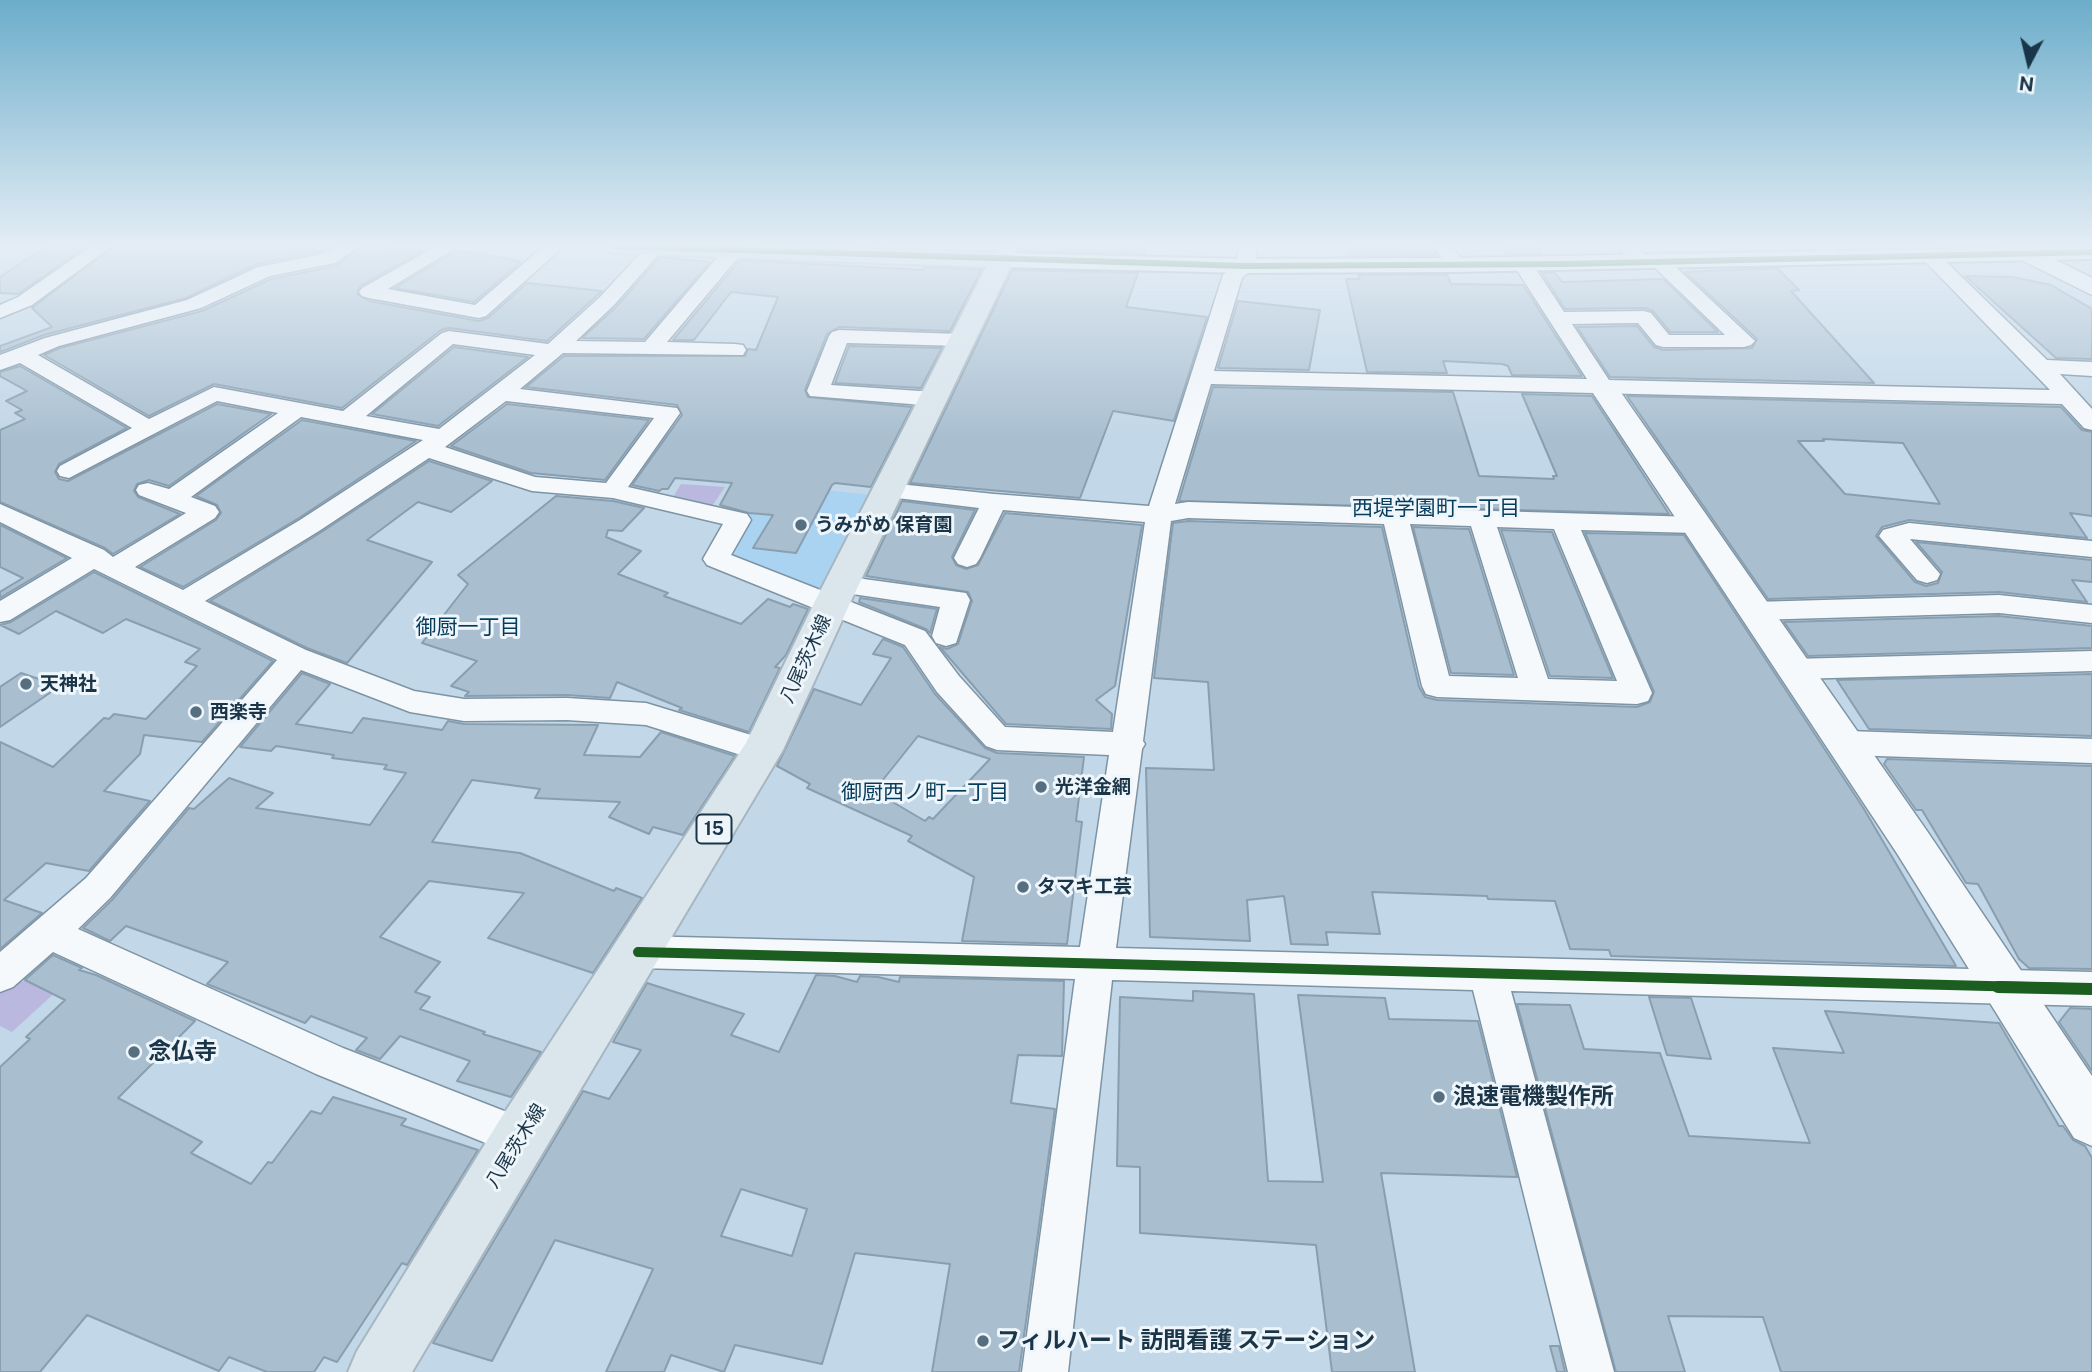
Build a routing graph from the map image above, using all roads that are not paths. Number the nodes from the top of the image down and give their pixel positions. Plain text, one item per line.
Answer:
1 (171, 310) edge
2 (597, 310) edge
3 (683, 310) edge
4 (978, 310) edge
5 (1222, 310) edge
6 (1553, 310) edge
7 (1707, 310) edge
8 (1984, 310) edge
9 (1558, 318) junction
10 (963, 340) junction
11 (556, 349) junction
12 (650, 349) junction
13 (735, 351) dead end
14 (10, 358) edge
15 (2041, 366) junction
16 (2092, 369) edge
17 (1200, 377) junction
18 (1603, 387) junction
19 (502, 394) junction
20 (2068, 397) junction
21 (935, 399) junction
22 (298, 409) junction
23 (349, 418) junction
24 (2092, 423) edge
25 (149, 428) junction
26 (434, 443) junction
27 (69, 471) dead end
28 (148, 489) dead end
29 (888, 490) junction
30 (613, 491) junction
31 (172, 499) junction
32 (994, 502) junction
33 (0, 512) edge
34 (1159, 515) junction
35 (1395, 516) junction
36 (1480, 518) junction
37 (1564, 521) junction
38 (1696, 524) junction
39 (2092, 550) edge
40 (968, 558) dead end
41 (105, 562) junction
42 (1927, 574) dead end
43 (837, 594) junction
44 (183, 603) junction
45 (1754, 611) junction
46 (0, 613) edge
47 (2092, 614) edge
48 (946, 636) dead end
49 (296, 657) junction
50 (2092, 661) edge
51 (1794, 669) junction
52 (1536, 690) junction
53 (1847, 743) junction
54 (1129, 744) junction
55 (763, 750) junction
56 (2092, 751) edge
57 (49, 933) junction
58 (638, 952) junction
59 (1096, 962) junction
60 (1487, 972) junction
61 (0, 975) edge
62 (2008, 985) junction
63 (2092, 989) edge
64 (2092, 1121) edge
65 (520, 1137) junction
66 (378, 1372) edge
67 (1045, 1372) edge
68 (1591, 1372) edge

1 - 14 street
2 - 11 street
3 - 12 street
4 - 10 main road, 八尾茨木線 / 15
5 - 17 street
6 - 9 street
7 - 9 street
8 - 15 street
9 - 18 street
10 - 21 main road, 八尾茨木線 / 15
10 - 21 street
11 - 12 street
11 - 19 street
11 - 23 street
12 - 13 street
14 - 25 street
15 - 16 street
15 - 20 street
17 - 18 street
17 - 34 street
18 - 20 street
18 - 38 street
19 - 26 street
19 - 30 street
20 - 24 street
21 - 29 main road, 八尾茨木線 / 15
22 - 23 street
22 - 25 street
22 - 31 street
23 - 26 street
25 - 27 street
26 - 30 street
26 - 44 street
28 - 31 street
29 - 32 street
29 - 43 main road, 八尾茨木線 / 15
30 - 43 street
31 - 41 street
32 - 34 street
32 - 40 street
33 - 41 street
34 - 35 street
34 - 54 street
35 - 36 street
35 - 52 street
36 - 37 street
36 - 52 street
37 - 38 street
37 - 52 street
38 - 45 street
39 - 42 street
41 - 44 street
41 - 46 street
43 - 48 street
43 - 54 street
43 - 55 main road, 八尾茨木線 / 15
44 - 49 street
45 - 47 street
45 - 51 street
49 - 55 street
49 - 57 street
50 - 51 street
51 - 53 street
53 - 56 street
53 - 62 street
54 - 59 street
55 - 58 main road, 八尾茨木線 / 15
57 - 61 street
57 - 65 street
58 - 59 street
58 - 65 main road, 八尾茨木線 / 15
59 - 60 street
59 - 67 street
60 - 62 street
60 - 68 street
62 - 63 street
62 - 64 street
65 - 66 main road, 八尾茨木線 / 15

